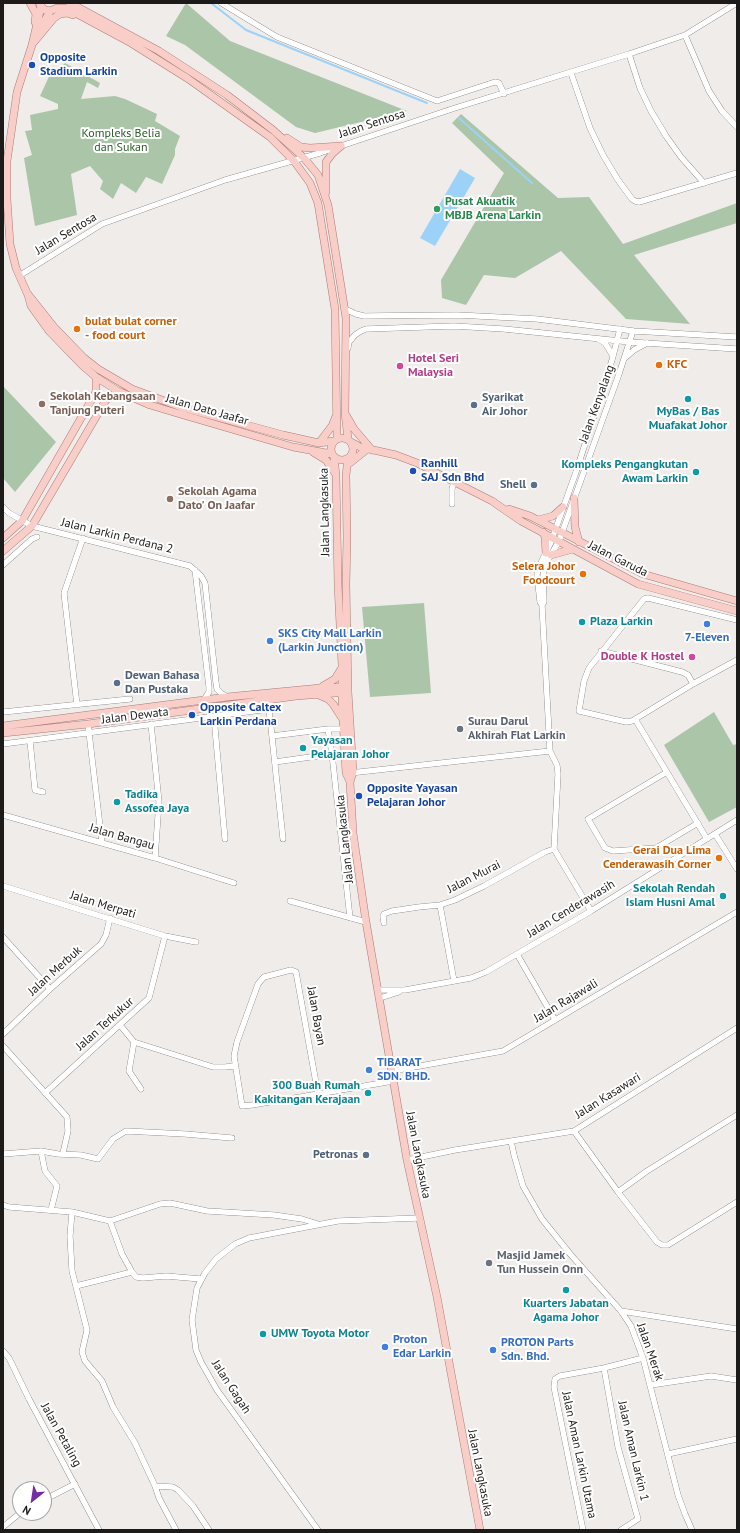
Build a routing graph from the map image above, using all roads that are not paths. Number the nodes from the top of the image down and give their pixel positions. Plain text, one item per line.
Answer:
1 (30, 3) edge
2 (70, 3) edge
3 (76, 3) edge
4 (221, 3) edge
5 (737, 4) edge
6 (40, 5) edge
7 (59, 6) edge
8 (50, 11) junction
9 (96, 20) junction
10 (685, 35) junction
11 (33, 42) junction
12 (629, 54) junction
13 (571, 73) junction
14 (504, 94) junction
15 (737, 127) edge
16 (273, 130) junction
17 (341, 146) junction
18 (304, 158) junction
19 (294, 161) junction
20 (737, 173) edge
21 (704, 183) junction
22 (326, 198) junction
23 (19, 276) junction
24 (28, 293) junction
25 (345, 309) junction
26 (620, 329) junction
27 (633, 331) junction
28 (717, 336) junction
29 (737, 337) edge
30 (596, 338) junction
31 (617, 340) junction
32 (630, 342) junction
33 (650, 342) junction
34 (717, 347) junction
35 (737, 349) edge
36 (613, 356) junction
37 (624, 358) junction
38 (346, 360) junction
39 (96, 377) junction
40 (118, 391) junction
41 (345, 413) junction
42 (337, 414) junction
43 (336, 440) junction
44 (350, 441) junction
45 (320, 443) junction
46 (309, 450) junction
47 (372, 450) junction
48 (333, 456) junction
49 (350, 458) junction
50 (346, 468) junction
51 (336, 475) junction
52 (454, 482) junction
53 (574, 498) junction
54 (452, 504) dead end
55 (499, 505) junction
56 (3, 507) edge
57 (563, 507) junction
58 (538, 520) junction
59 (22, 521) junction
60 (32, 526) junction
61 (559, 531) junction
62 (543, 532) junction
63 (37, 537) dead end
64 (3, 538) edge
65 (82, 538) junction
66 (556, 539) junction
67 (579, 542) junction
68 (574, 549) junction
69 (3, 551) edge
70 (549, 554) junction
71 (3, 565) edge
72 (195, 570) junction
73 (652, 588) junction
74 (648, 598) junction
75 (737, 601) edge
76 (737, 611) edge
77 (737, 620) edge
78 (601, 651) junction
79 (737, 660) edge
80 (342, 665) junction
81 (693, 684) junction
82 (320, 688) junction
83 (345, 690) junction
84 (313, 695) junction
85 (227, 697) junction
86 (130, 699) dead end
87 (270, 699) junction
88 (203, 701) junction
89 (77, 705) junction
90 (147, 708) junction
91 (269, 709) junction
92 (3, 712) edge
93 (148, 716) junction
94 (214, 717) junction
95 (635, 719) junction
96 (343, 720) junction
97 (88, 724) junction
98 (151, 724) junction
99 (3, 726) edge
100 (328, 729) junction
101 (344, 729) junction
102 (89, 732) junction
103 (3, 733) edge
104 (272, 736) junction
105 (30, 741) junction
106 (3, 744) edge
107 (550, 751) junction
108 (332, 754) junction
109 (275, 762) junction
110 (667, 772) junction
111 (350, 773) junction
112 (43, 792) dead end
113 (3, 815) edge
114 (737, 820) edge
115 (698, 823) junction
116 (715, 834) junction
117 (225, 839) dead end
118 (283, 839) dead end
119 (707, 839) junction
120 (102, 843) junction
121 (554, 849) junction
122 (155, 858) junction
123 (737, 869) edge
124 (234, 883) dead end
125 (3, 886) edge
126 (290, 901) dead end
127 (440, 905) junction
128 (591, 911) junction
129 (737, 912) edge
130 (110, 918) junction
131 (350, 918) junction
132 (366, 922) junction
133 (384, 923) dead end
134 (165, 936) junction
135 (3, 937) edge
136 (196, 942) dead end
137 (517, 954) junction
138 (454, 981) junction
139 (50, 989) junction
140 (379, 990) junction
141 (405, 990) junction
142 (380, 998) junction
143 (556, 1020) junction
144 (120, 1025) junction
145 (737, 1028) edge
146 (3, 1034) edge
147 (134, 1042) junction
148 (3, 1046) edge
149 (235, 1066) junction
150 (392, 1071) junction
151 (393, 1081) junction
152 (141, 1089) dead end
153 (45, 1093) junction
154 (318, 1094) junction
155 (737, 1115) edge
156 (574, 1131) junction
157 (232, 1138) dead end
158 (511, 1141) junction
159 (41, 1151) junction
160 (63, 1153) junction
161 (3, 1154) edge
162 (407, 1160) junction
163 (618, 1192) junction
164 (737, 1202) edge
165 (3, 1205) edge
166 (51, 1210) junction
167 (72, 1212) junction
168 (419, 1218) junction
169 (110, 1221) junction
170 (318, 1224) junction
171 (132, 1272) junction
172 (201, 1279) junction
173 (76, 1286) junction
174 (620, 1311) junction
175 (634, 1313) junction
176 (627, 1321) junction
177 (737, 1329) edge
178 (3, 1351) edge
179 (643, 1358) junction
180 (604, 1368) junction
181 (737, 1380) edge
182 (651, 1385) junction
183 (737, 1439) edge
184 (668, 1454) junction
185 (75, 1484) junction
186 (155, 1486) junction
187 (52, 1496) edge
188 (12, 1520) edge
189 (3, 1527) edge
190 (99, 1530) edge
191 (176, 1530) edge
192 (209, 1530) edge
193 (318, 1530) edge
194 (480, 1530) edge
195 (583, 1530) edge
196 (621, 1530) edge
197 (692, 1530) edge

1 - 11 main road
2 - 9 main road
3 - 9 main road
4 - 14 street
5 - 10 street, Jalan Sentosa
6 - 8 main road
6 - 11 main road, Jalan Dato Jaafar
7 - 8 main road
7 - 9 main road
8 - 11 main road, Jalan Dato Jaafar
9 - 11 main road
9 - 16 main road
9 - 19 main road
10 - 12 street, Jalan Sentosa
10 - 15 street
11 - 23 main road, Jalan Dato Jaafar
12 - 13 street, Jalan Sentosa
12 - 21 street
13 - 14 street, Jalan Sentosa
13 - 21 street
14 - 17 street, Jalan Sentosa
16 - 17 main road
16 - 18 main road
17 - 18 street, Jalan Sentosa
17 - 22 main road
18 - 19 street, Jalan Sentosa
18 - 22 main road
19 - 23 street, Jalan Sentosa
19 - 42 main road
20 - 21 street
22 - 25 main road
23 - 24 main road, Jalan Dato Jaafar
24 - 39 main road, Jalan Dato Jaafar
24 - 45 main road, Jalan Dato Jaafar
25 - 26 street
25 - 38 main road
26 - 27 street
26 - 31 street, Jalan Kenyalang
27 - 28 street
27 - 32 street, Jalan Kenyalang
28 - 29 street
28 - 34 street
30 - 31 street
30 - 36 street
30 - 38 street
31 - 32 street
31 - 36 street, Jalan Kenyalang
32 - 33 street
32 - 37 street, Jalan Kenyalang
33 - 34 street
33 - 37 street
34 - 35 street
36 - 57 street, Jalan Kenyalang
37 - 53 street, Jalan Kenyalang
38 - 41 main road
39 - 40 main road, Jalan Dato Jaafar
39 - 59 main road
40 - 46 main road, Jalan Dato Jaafar
40 - 60 main road
41 - 44 main road
41 - 47 main road
42 - 43 main road
42 - 45 main road
43 - 44 main road
43 - 45 main road, Jalan Dato Jaafar
43 - 48 main road
44 - 47 main road, Jalan Garuda
44 - 49 main road
46 - 48 main road, Jalan Dato Jaafar
46 - 51 main road
47 - 49 main road
47 - 50 main road
47 - 52 main road, Jalan Garuda
48 - 49 main road
48 - 51 main road, Jalan Langkasuka
49 - 50 main road, Jalan Langkasuka
50 - 83 main road, Jalan Langkasuka
51 - 80 main road, Jalan Langkasuka
52 - 54 street
52 - 55 main road, Jalan Garuda
53 - 61 street, Jalan Kenyalang
53 - 67 main road
55 - 58 main road, Jalan Garuda
55 - 62 main road, Jalan Garuda
56 - 59 street, Jalan Larkin Perdana 2
57 - 58 main road
57 - 61 street, Jalan Kenyalang
58 - 61 main road, Jalan Garuda
59 - 60 street, Jalan Larkin Perdana 2
59 - 64 main road
60 - 65 street, Jalan Larkin Perdana 2
60 - 69 main road
61 - 66 street, Jalan Kenyalang
61 - 67 main road, Jalan Garuda
62 - 66 main road, Jalan Garuda
62 - 70 main road
63 - 71 street
65 - 72 street, Jalan Larkin Perdana 2
65 - 89 street
66 - 68 main road, Jalan Garuda
66 - 70 street, Jalan Kenyalang
67 - 75 main road, Jalan Garuda
68 - 70 main road
68 - 73 main road, Jalan Garuda
70 - 107 street, Jalan Kenyalang
72 - 85 street
72 - 88 street
73 - 74 street
73 - 76 main road, Jalan Garuda
74 - 77 street
74 - 78 street
78 - 81 street
78 - 95 street
79 - 81 street
80 - 82 main road
80 - 83 main road, Jalan Langkasuka
81 - 95 street
82 - 83 main road
82 - 85 main road
83 - 84 main road
83 - 96 main road, Jalan Langkasuka
83 - 111 main road, Jalan Langkasuka
84 - 87 main road
84 - 96 main road
85 - 88 main road
86 - 89 street
87 - 91 street
87 - 93 main road
88 - 90 main road
89 - 92 street
90 - 93 main road
90 - 99 main road
91 - 94 street, Jalan Dewata
91 - 104 street
93 - 97 main road
94 - 98 street, Jalan Dewata
94 - 117 street
95 - 110 street
96 - 101 main road, Jalan Langkasuka
97 - 102 street
97 - 103 main road
98 - 102 street, Jalan Dewata
98 - 122 street
100 - 101 street
100 - 104 street
100 - 108 street
101 - 111 main road, Jalan Langkasuka
102 - 105 street, Jalan Dewata
102 - 120 street
104 - 109 street
105 - 106 street, Jalan Dewata
105 - 112 street
107 - 111 street
107 - 121 street, Jalan Kenyalang
108 - 109 street
108 - 131 street
109 - 118 street
110 - 115 street
110 - 115 street
111 - 132 main road, Jalan Langkasuka
113 - 120 street, Jalan Bangau
114 - 116 street, Jalan Cenderawasih
115 - 119 street
116 - 119 street, Jalan Cenderawasih
116 - 123 street
119 - 128 street, Jalan Cenderawasih
120 - 122 street, Jalan Bangau
121 - 127 street, Jalan Murai
121 - 128 street
122 - 124 street, Jalan Bangau
125 - 130 street, Jalan Merpati
126 - 131 street
127 - 133 street, Jalan Murai
127 - 138 street
128 - 137 street, Jalan Cenderawasih
129 - 143 street, Jalan Rajawali
130 - 134 street, Jalan Merpati
130 - 139 street, Jalan Merbuk
131 - 132 street
132 - 140 main road, Jalan Langkasuka
134 - 136 street, Jalan Merpati
134 - 144 street, Jalan Terkukur
135 - 139 street
137 - 138 street, Jalan Cenderawasih
137 - 143 street
138 - 141 street, Jalan Cenderawasih
139 - 146 street, Jalan Merbuk
140 - 141 street, Jalan Cenderawasih
140 - 142 main road, Jalan Langkasuka
141 - 142 street, Jalan Cenderawasih
142 - 150 main road, Jalan Langkasuka
143 - 150 street, Jalan Rajawali
144 - 147 street
144 - 153 street, Jalan Terkukur
145 - 156 street, Jalan Kasawari
147 - 149 street
147 - 152 street
148 - 153 street
149 - 154 street
149 - 154 street, Jalan Bayan
150 - 151 main road, Jalan Langkasuka
151 - 154 street
151 - 162 main road, Jalan Langkasuka
153 - 160 street
155 - 163 street
156 - 158 street, Jalan Kasawari
156 - 163 street
157 - 160 street
158 - 162 street, Jalan Kasawari
158 - 174 street, Jalan Merak
159 - 160 street
159 - 161 street
159 - 166 street
162 - 168 main road, Jalan Langkasuka
163 - 164 street
165 - 166 street
166 - 167 street
167 - 169 street
167 - 173 street
168 - 170 street, Jalan Gagah
168 - 194 main road, Jalan Langkasuka
169 - 170 street
169 - 171 street
170 - 172 street, Jalan Gagah
171 - 172 street
171 - 173 street
172 - 193 street, Jalan Gagah
173 - 186 street
174 - 175 street
174 - 176 street, Jalan Merak
175 - 176 street
175 - 177 street
176 - 179 street, Jalan Merak
178 - 185 street, Jalan Petaling
179 - 180 street, Jalan Aman Larkin Utama
179 - 182 street, Jalan Merak
180 - 195 street, Jalan Aman Larkin Utama
180 - 196 street, Jalan Aman Larkin 1
181 - 182 street
182 - 184 street, Jalan Merak
183 - 184 street
184 - 197 street, Jalan Merak
185 - 187 street
185 - 190 street, Jalan Petaling
186 - 191 street
186 - 192 street
188 - 189 street

